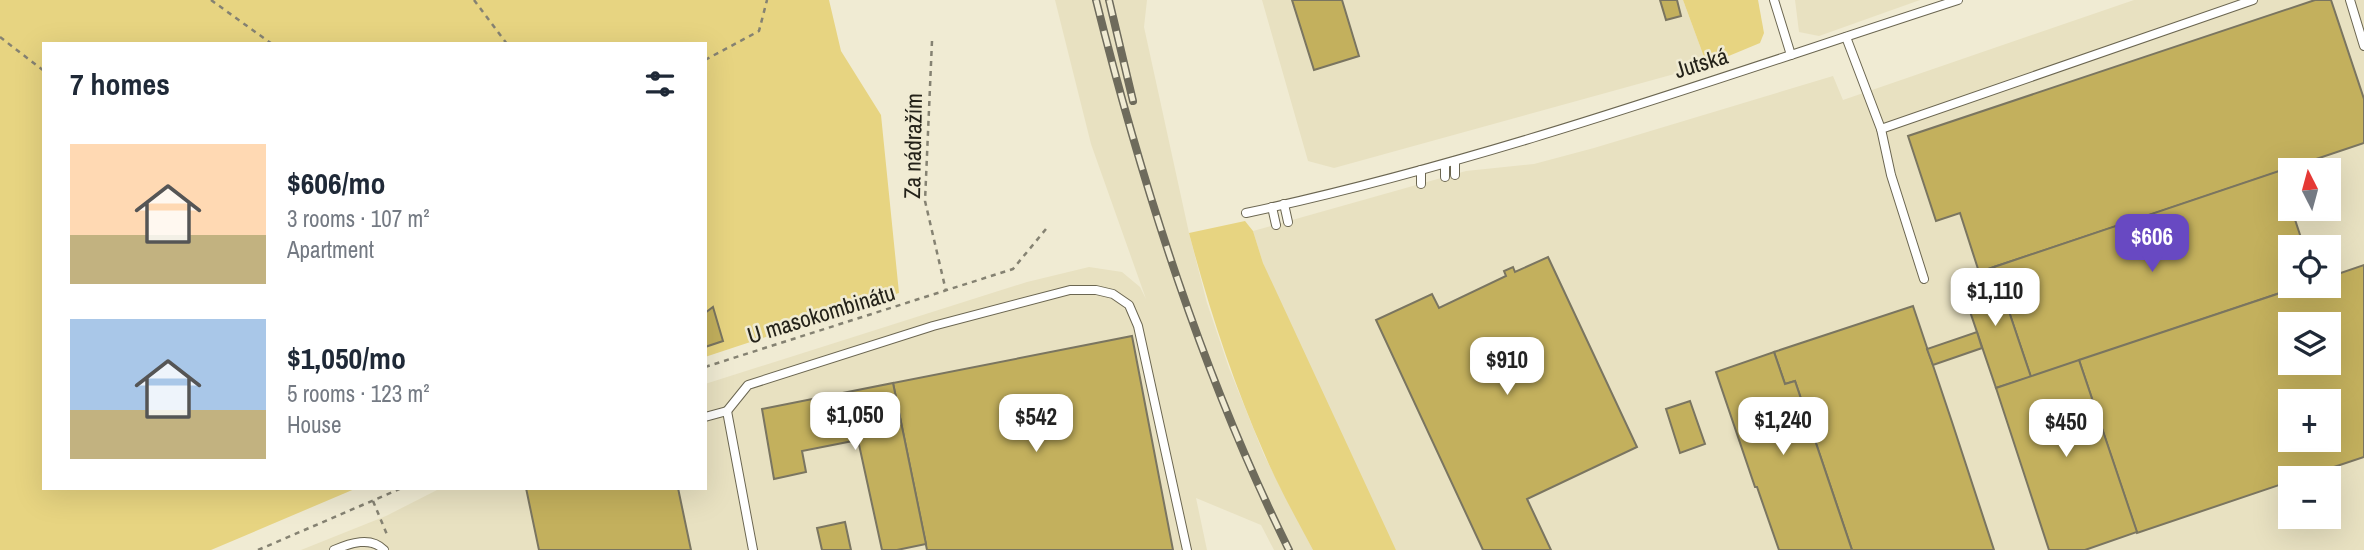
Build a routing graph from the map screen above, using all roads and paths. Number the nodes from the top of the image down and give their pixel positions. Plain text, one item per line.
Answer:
1 (211, 0) edge
2 (474, 0) edge
3 (767, 0) edge
4 (1774, 0) edge
5 (1958, 0) edge
6 (2253, 0) edge
7 (2350, 0) edge
8 (0, 37) edge
9 (1846, 37) junction
10 (932, 41) dead end
11 (269, 42) edge
12 (506, 42) edge
13 (2364, 46) edge
14 (1791, 55) junction
15 (707, 59) edge
16 (42, 70) edge
17 (1881, 129) junction
18 (1455, 161) junction
19 (1446, 164) junction
20 (1421, 170) junction
21 (1455, 175) dead end
22 (1445, 177) dead end
23 (1421, 184) dead end
24 (1284, 204) junction
25 (1272, 207) junction
26 (1246, 213) dead end
27 (1288, 222) dead end
28 (1276, 225) dead end
29 (1046, 229) dead end
30 (1924, 279) dead end
31 (946, 291) junction
32 (707, 366) edge
33 (727, 411) junction
34 (707, 416) edge
35 (397, 490) edge
36 (373, 501) junction
37 (390, 540) dead end
38 (258, 550) edge
39 (335, 550) edge
40 (384, 550) edge
41 (753, 550) edge
42 (1187, 550) edge

1 - 11 path
2 - 12 path
3 - 15 path
4 - 14 lane
5 - 9 lane, Jutská
6 - 17 lane
7 - 13 lane
8 - 16 path
9 - 14 lane, Jutská
9 - 17 lane
10 - 31 path, Za nádražím
14 - 18 lane, Jutská
17 - 30 lane
18 - 19 lane, Jutská
18 - 21 lane
19 - 20 lane, Jutská
19 - 22 lane
20 - 23 lane
20 - 24 lane, Jutská
24 - 25 lane, Jutská
24 - 27 lane
25 - 26 lane, Jutská
25 - 28 lane
29 - 31 path, U masokombinátu
31 - 32 path, U masokombinátu
33 - 34 lane
33 - 41 lane
33 - 42 lane
35 - 36 path
36 - 37 path
36 - 38 path
39 - 40 lane

